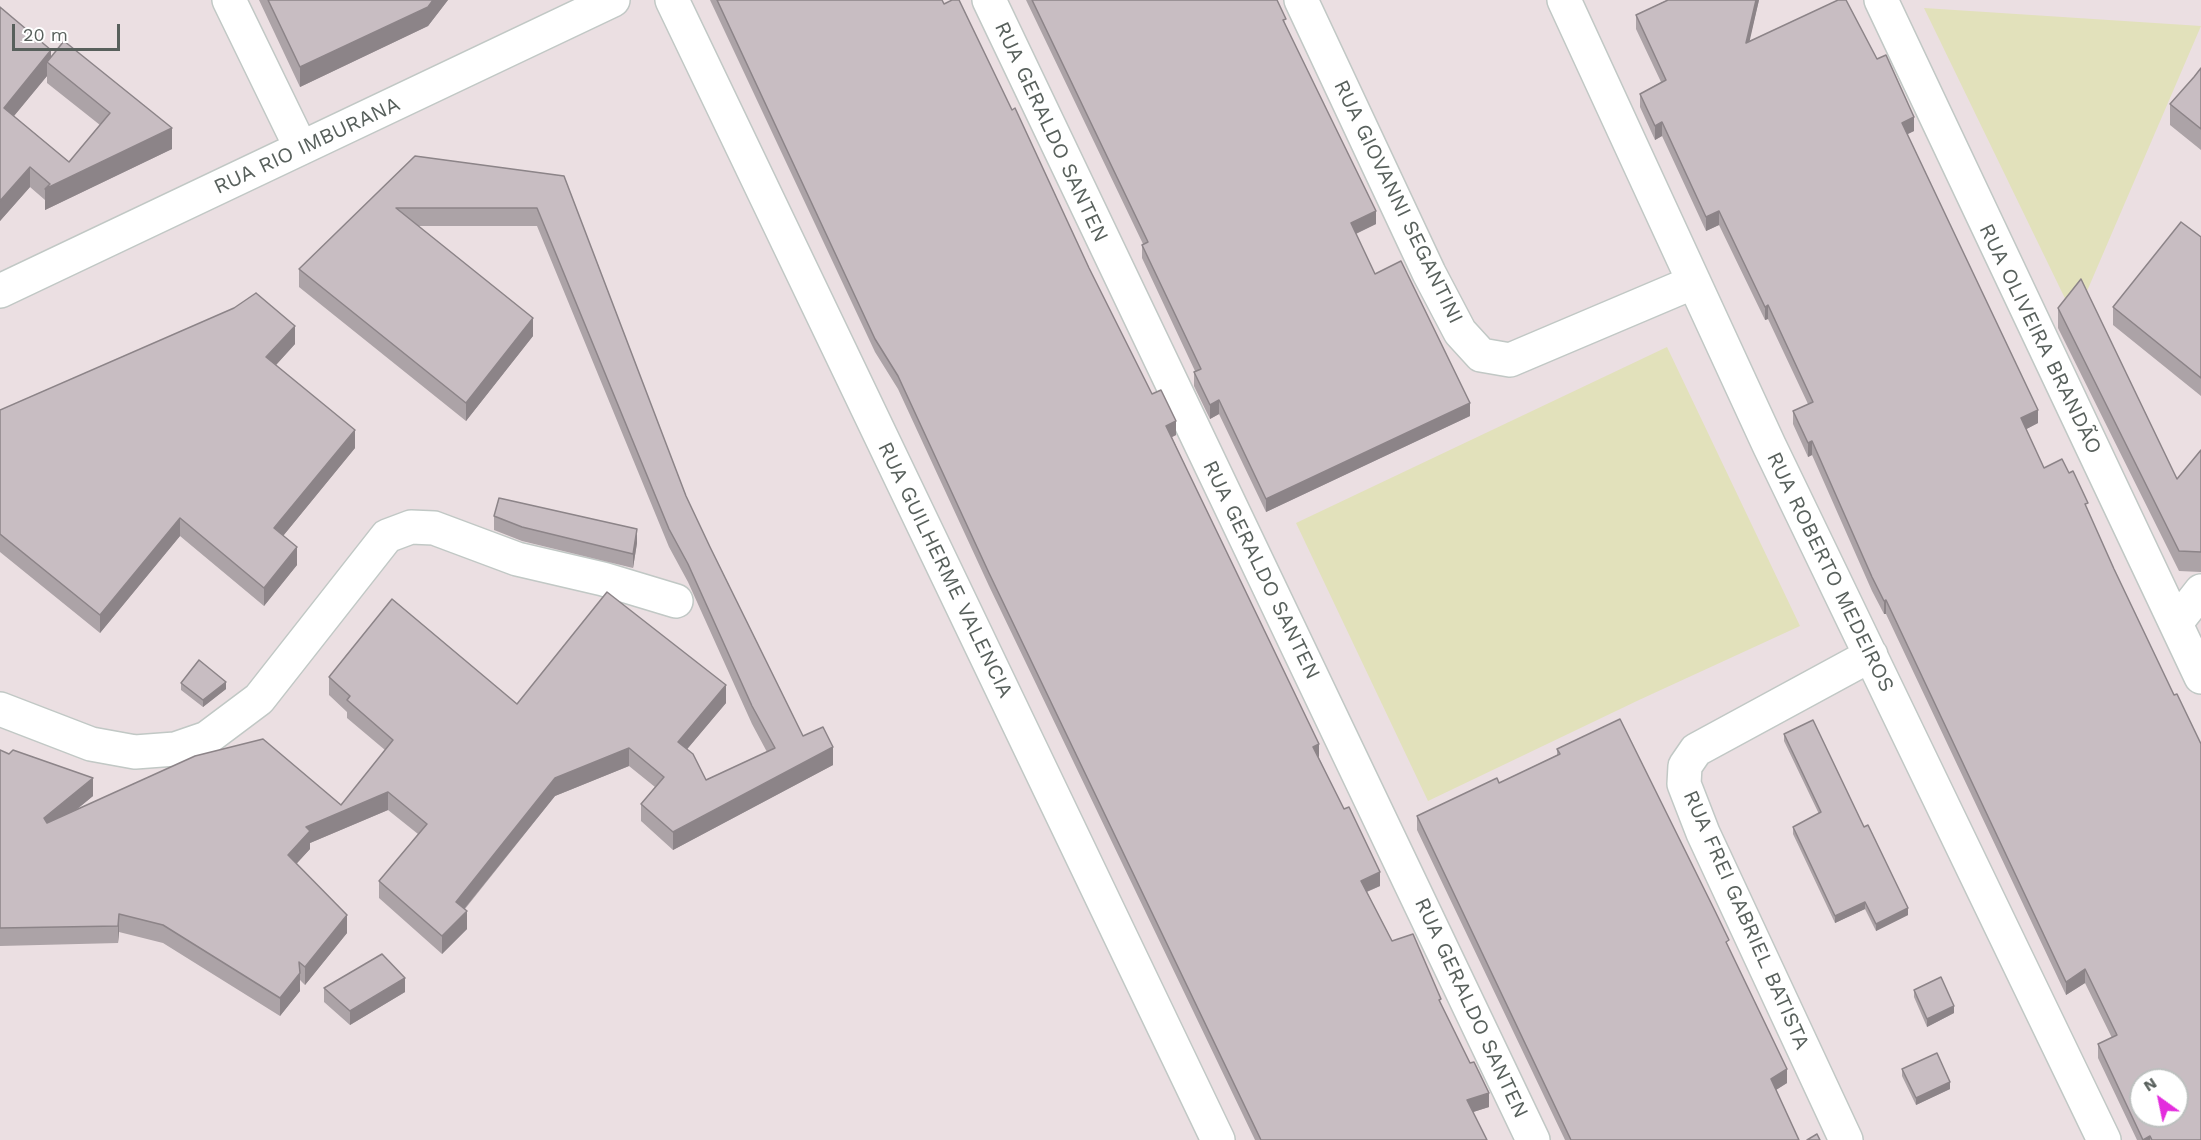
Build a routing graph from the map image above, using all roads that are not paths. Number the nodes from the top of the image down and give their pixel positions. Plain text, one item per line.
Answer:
1 (229, 0) edge
2 (613, 0) edge
3 (672, 0) edge
4 (989, 0) edge
5 (1301, 0) edge
6 (1564, 0) edge
7 (1881, 0) edge
8 (301, 148) junction
9 (1694, 282) junction
10 (0, 291) edge
11 (2201, 591) edge
12 (676, 601) dead end
13 (2176, 623) junction
14 (1871, 656) junction
15 (2201, 677) edge
16 (0, 709) edge
17 (1218, 1140) edge
18 (1533, 1140) edge
19 (1846, 1140) edge
20 (2104, 1140) edge

1 - 8 street
2 - 8 street, RUA RIO IMBURANA
3 - 17 street, RUA GUILHERME VALENCIA
4 - 18 street, RUA GERALDO SANTEN
5 - 9 street, RUA GIOVANNI SEGANTINI
6 - 9 street, RUA ROBERTO MEDEIROS
7 - 13 street, RUA OLIVEIRA BRANDÃO
8 - 10 street, RUA RIO IMBURANA
9 - 14 street, RUA ROBERTO MEDEIROS
11 - 13 street
12 - 16 street
13 - 15 street, RUA OLIVEIRA BRANDÃO
14 - 19 street, RUA FREI GABRIEL BATISTA
14 - 20 street, RUA ROBERTO MEDEIROS

